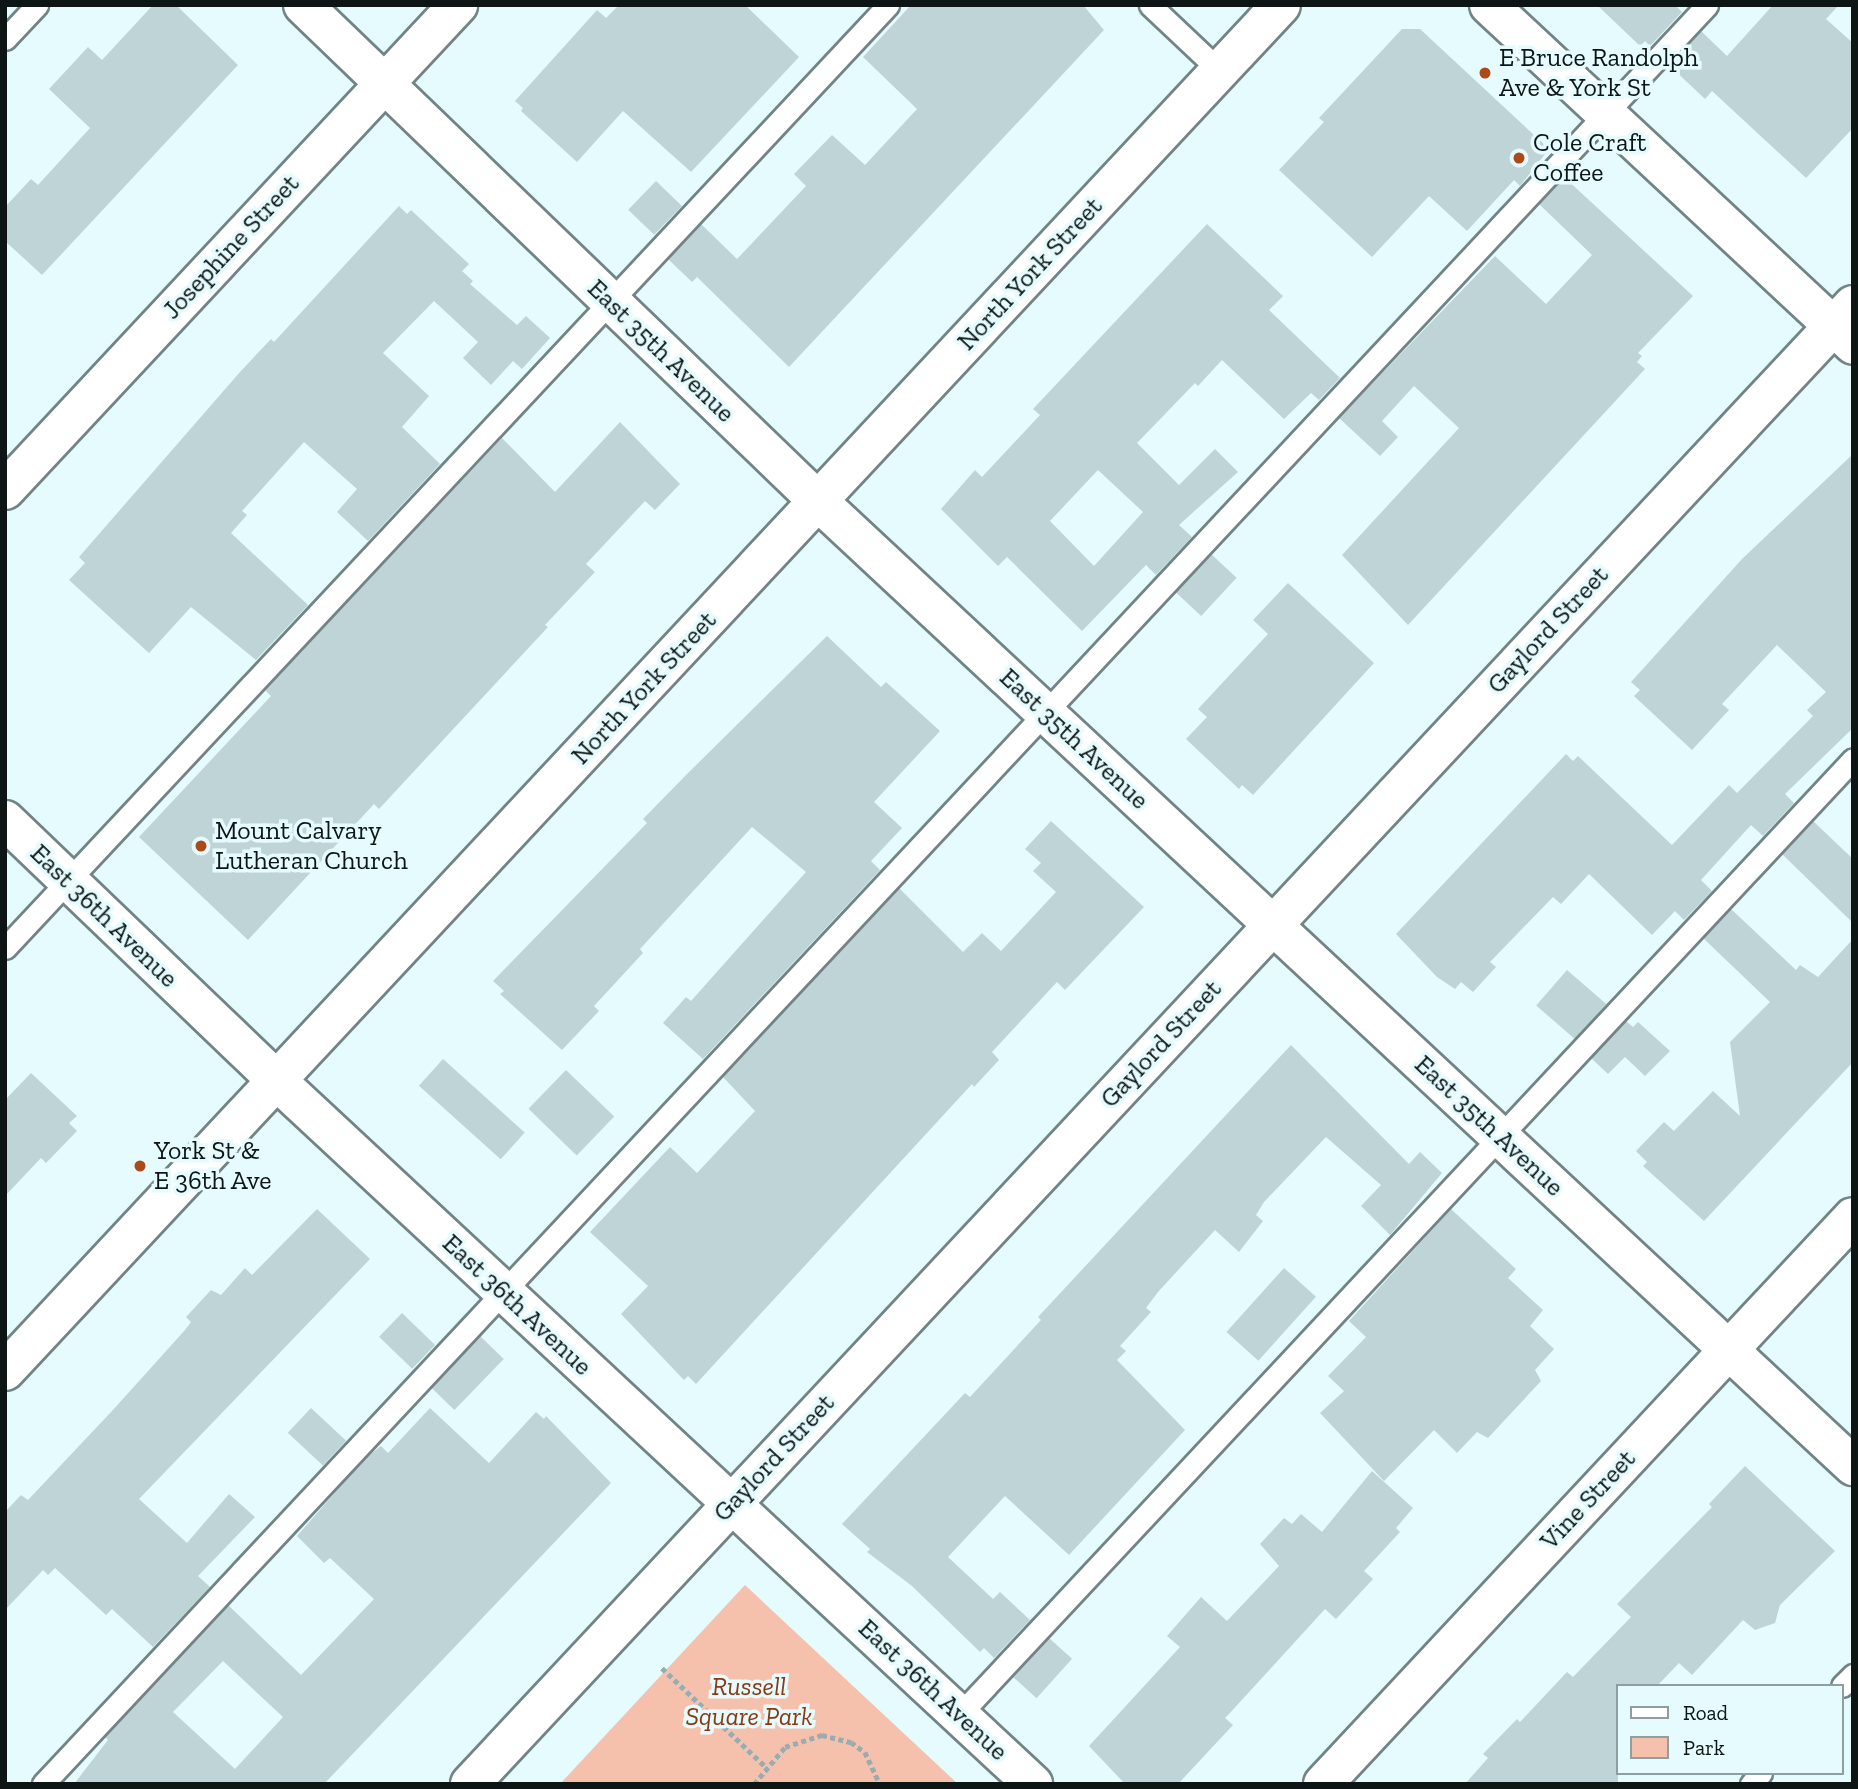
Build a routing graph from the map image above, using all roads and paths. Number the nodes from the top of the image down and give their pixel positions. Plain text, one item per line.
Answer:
1 (37, 5) edge
2 (303, 5) edge
3 (458, 5) edge
4 (888, 5) edge
5 (1150, 5) edge
6 (1282, 5) edge
7 (1489, 5) edge
8 (1707, 5) edge
9 (5, 39) edge
10 (1220, 71) junction
11 (384, 84) junction
12 (1605, 114) junction
13 (609, 302) junction
14 (1846, 326) edge
15 (5, 490) edge
16 (819, 502) junction
17 (1045, 712) junction
18 (1853, 759) edge
19 (5, 820) edge
20 (67, 882) junction
21 (1272, 925) junction
22 (5, 948) edge
23 (276, 1080) junction
24 (1500, 1136) junction
25 (1853, 1217) edge
26 (503, 1292) junction
27 (1728, 1350) junction
28 (5, 1371) edge
29 (1853, 1466) edge
30 (733, 1503) junction
31 (662, 1668) dead end
32 (960, 1714) junction
33 (765, 1766) junction
34 (43, 1784) edge
35 (470, 1784) edge
36 (754, 1784) edge
37 (880, 1784) edge
38 (1033, 1784) edge
39 (1323, 1784) edge

1 - 9 lane
2 - 11 street, East 35th Avenue
3 - 11 street, Josephine Street
4 - 13 lane
5 - 10 lane
6 - 10 street, North York Street
7 - 12 street
8 - 12 lane
10 - 16 street, North York Street
11 - 13 street, East 35th Avenue
11 - 15 street, Josephine Street
12 - 14 street
12 - 17 lane
13 - 16 street, East 35th Avenue
13 - 20 lane
14 - 21 street, Gaylord Street
16 - 17 street, East 35th Avenue
16 - 23 street, North York Street
17 - 21 street, East 35th Avenue
17 - 26 lane
18 - 24 lane
19 - 20 street, East 36th Avenue
20 - 22 lane
20 - 23 street, East 36th Avenue
21 - 24 street, East 35th Avenue
21 - 30 street, Gaylord Street
23 - 26 street, East 36th Avenue
23 - 28 street, North York Street
24 - 27 street, East 35th Avenue
24 - 32 lane
25 - 27 street, Vine Street
26 - 30 street, East 36th Avenue
26 - 34 lane
27 - 29 street, East 35th Avenue
27 - 39 street, Vine Street
30 - 32 street, East 36th Avenue
30 - 35 street, Gaylord Street
31 - 33 path
32 - 38 street, East 36th Avenue
33 - 36 path
33 - 37 path

